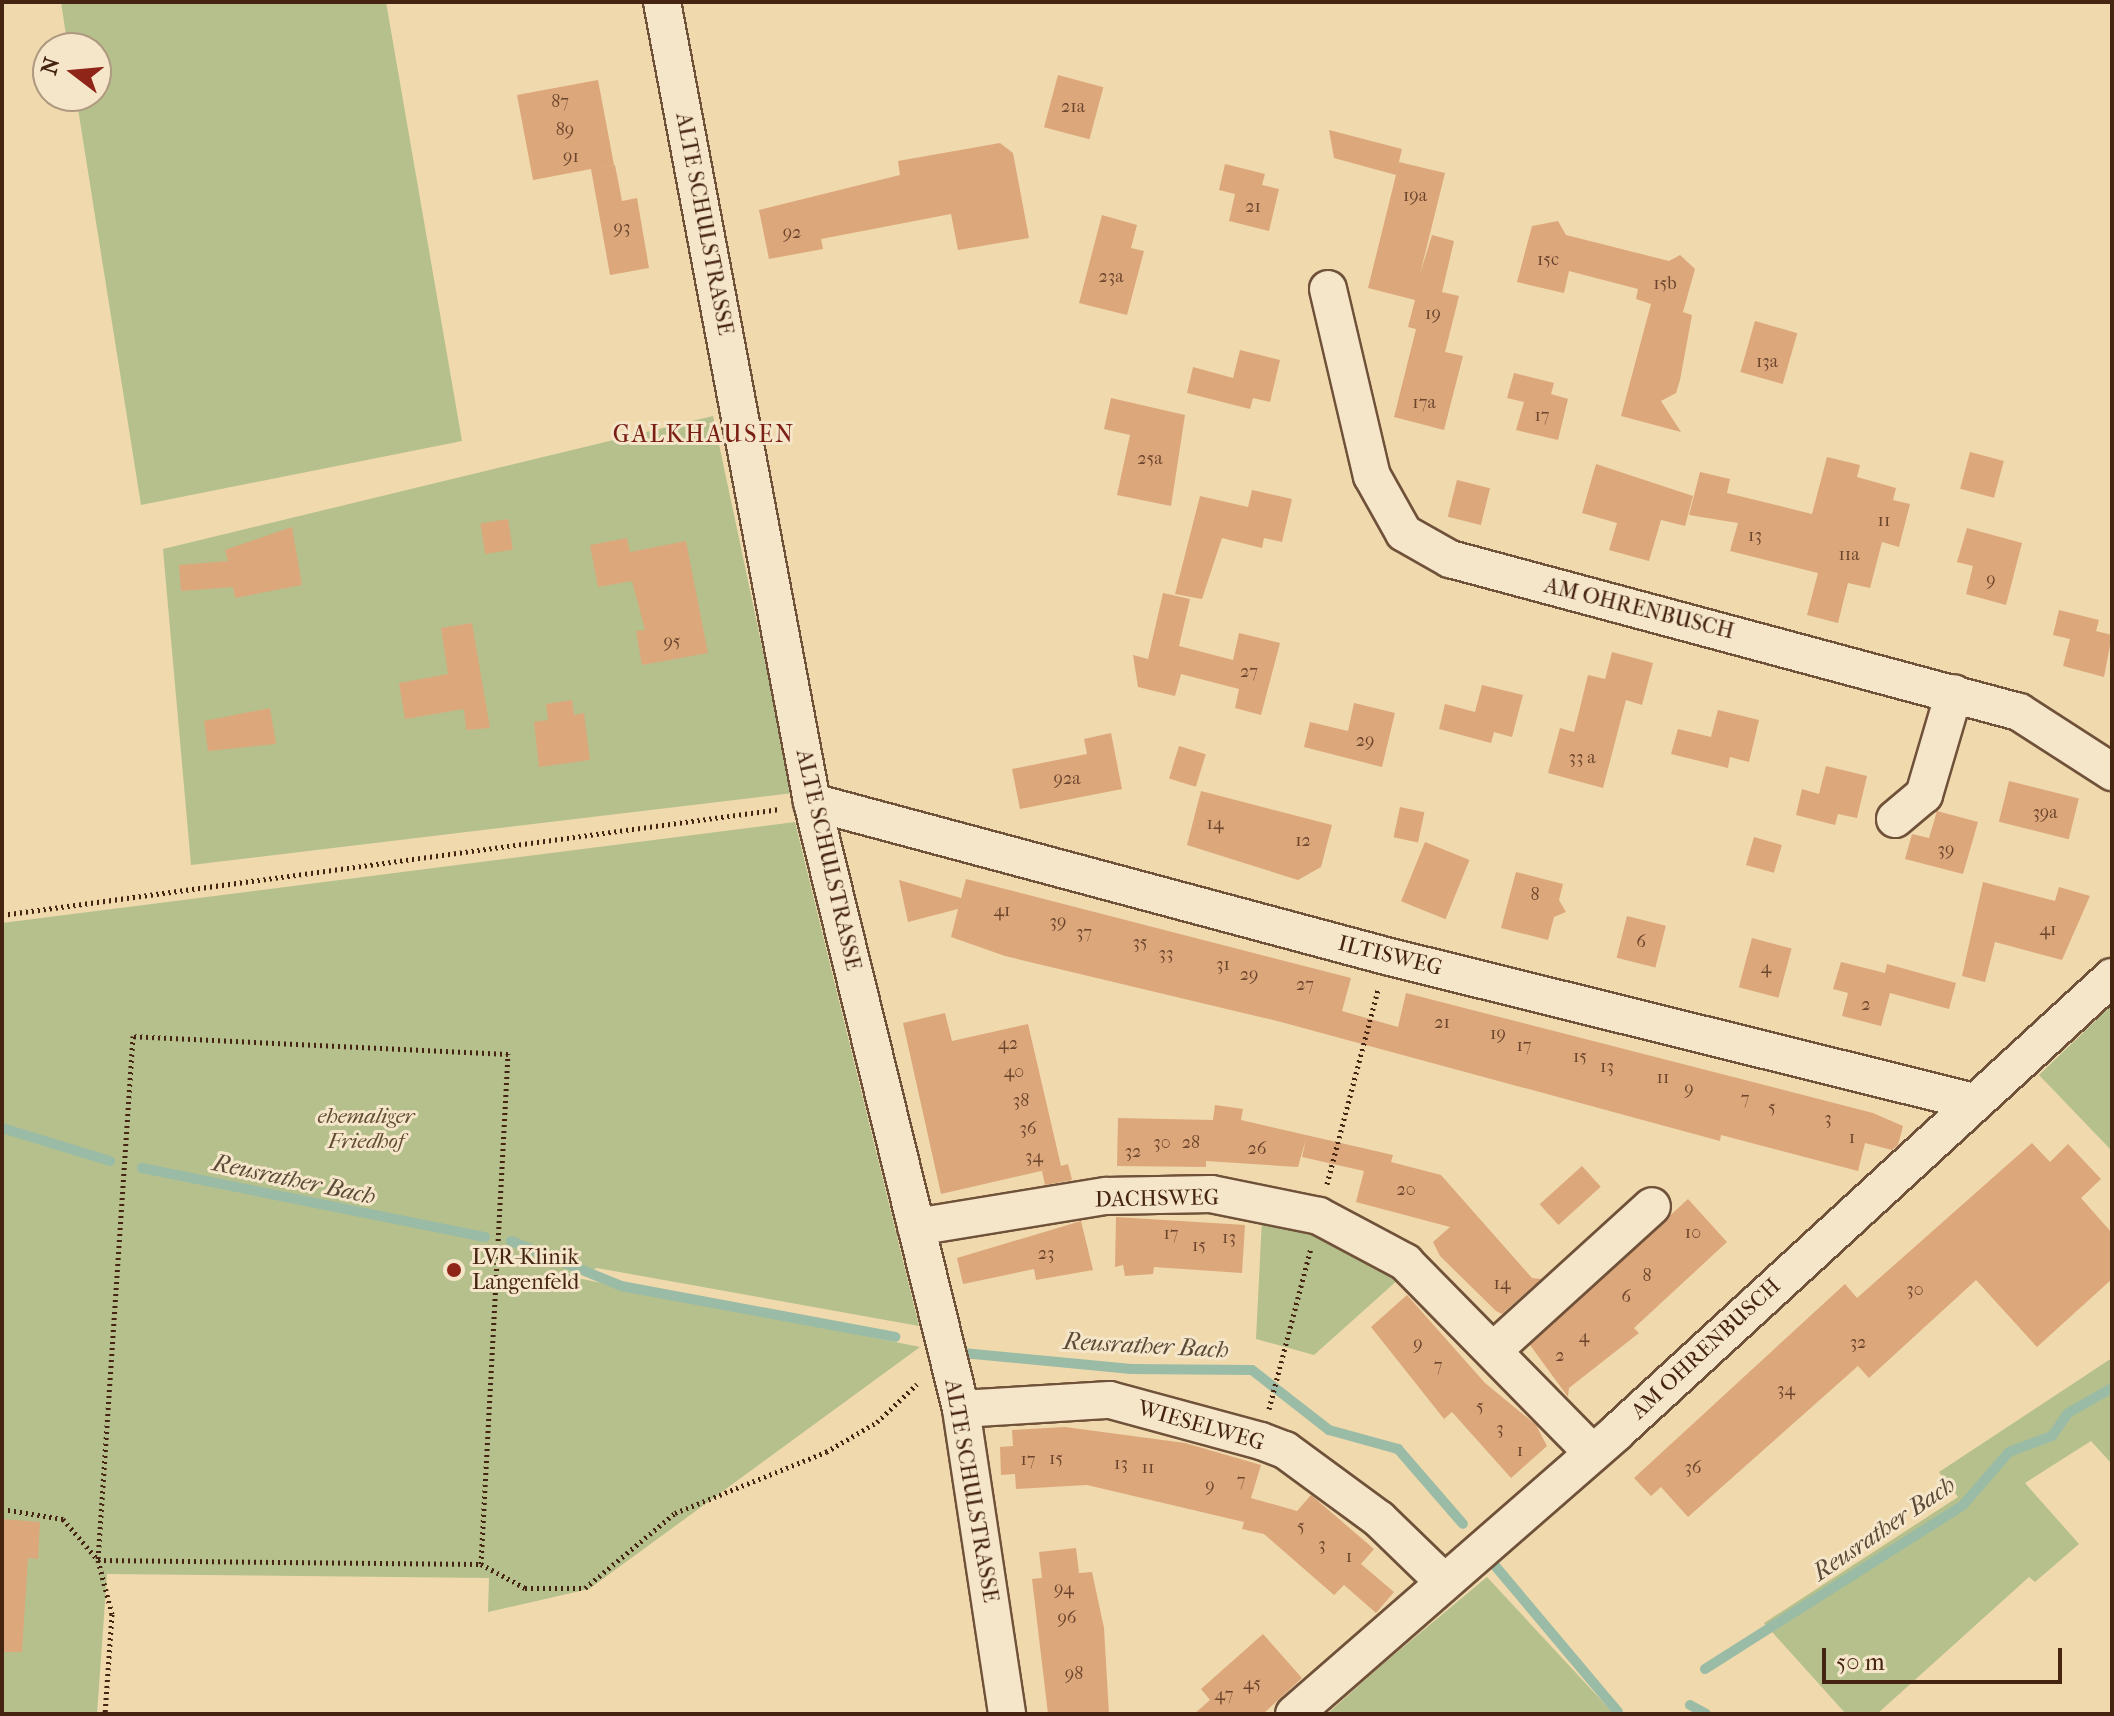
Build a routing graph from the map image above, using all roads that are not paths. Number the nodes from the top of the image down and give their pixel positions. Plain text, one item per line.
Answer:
1 (662, 2) edge
2 (1328, 289) dead end
3 (1954, 693) junction
4 (2112, 772) edge
5 (812, 802) junction
6 (1895, 819) dead end
7 (2112, 977) edge
8 (1970, 1101) junction
9 (1652, 1206) dead end
10 (916, 1227) junction
11 (1495, 1349) junction
12 (961, 1409) junction
13 (1593, 1453) junction
14 (1442, 1580) junction
15 (1007, 1714) edge
16 (1294, 1714) edge

1 - 5 street, ALTE SCHULSTRASSE
2 - 3 street, AM OHRENBUSCH
3 - 4 street, AM OHRENBUSCH
3 - 6 street
5 - 8 street, ILTISWEG
5 - 10 street, ALTE SCHULSTRASSE
7 - 8 street, AM OHRENBUSCH
8 - 13 street, AM OHRENBUSCH
9 - 11 street
10 - 11 street, DACHSWEG
10 - 12 street, ALTE SCHULSTRASSE
11 - 13 street, DACHSWEG
12 - 14 street, WIESELWEG
12 - 15 street, ALTE SCHULSTRASSE
13 - 14 street, AM OHRENBUSCH
14 - 16 street, AM OHRENBUSCH

